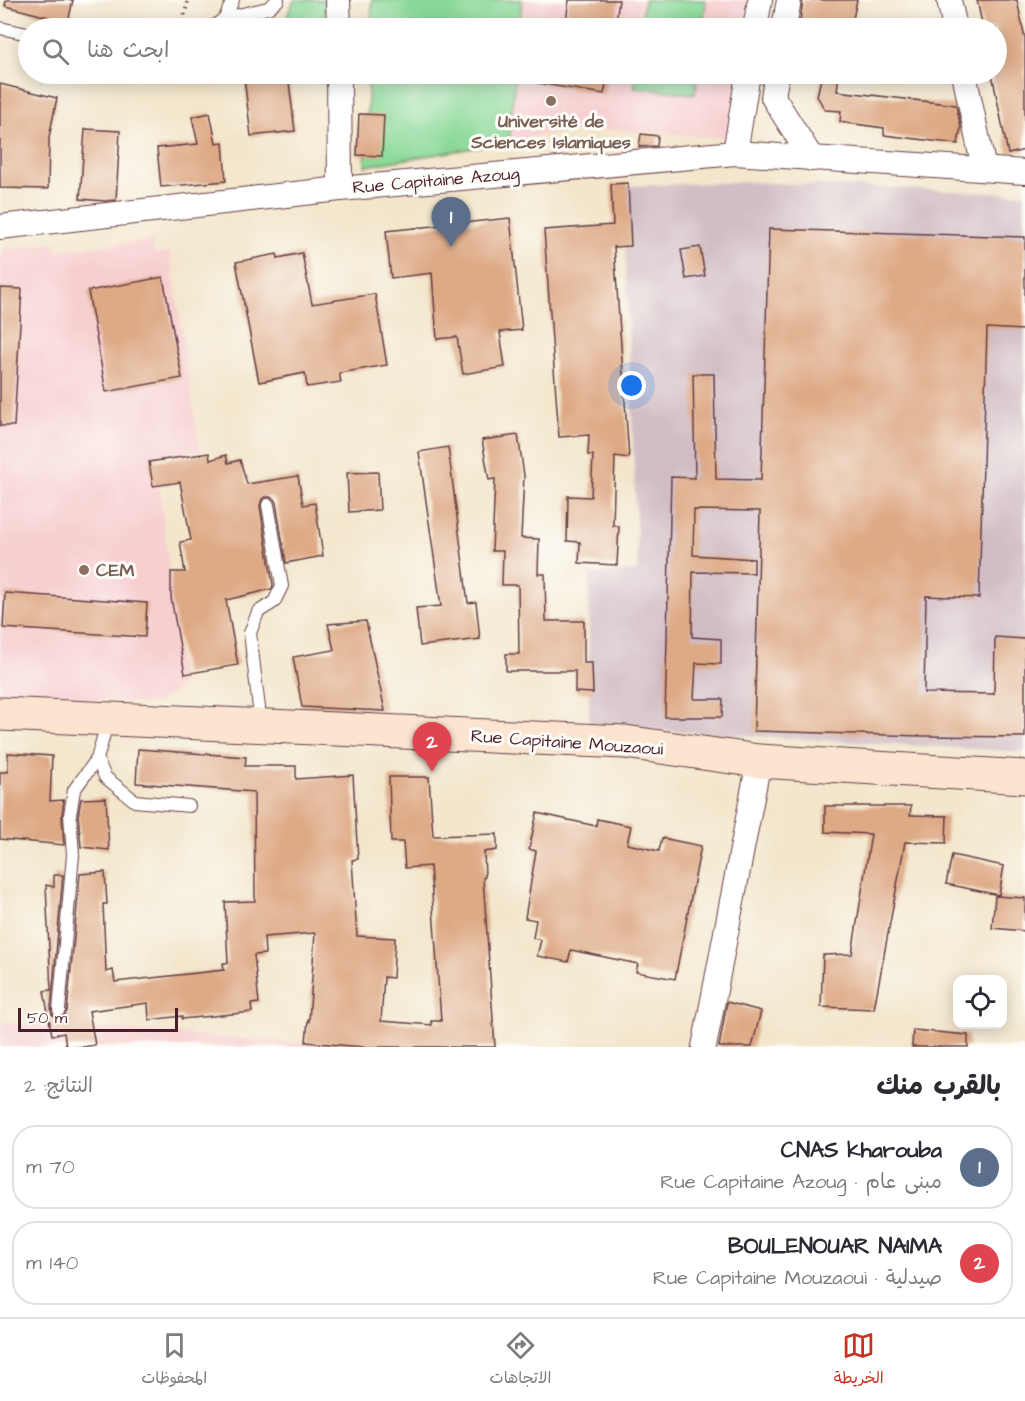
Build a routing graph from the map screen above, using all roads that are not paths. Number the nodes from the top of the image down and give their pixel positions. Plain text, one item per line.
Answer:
1 (234, 0) edge
2 (278, 0) edge
3 (338, 0) edge
4 (760, 0) edge
5 (789, 0) edge
6 (949, 0) edge
7 (225, 18) joint
8 (339, 18) edge
9 (757, 18) edge
10 (786, 18) edge
11 (953, 18) edge
12 (0, 28) edge
13 (18, 32) edge
14 (339, 84) edge
15 (746, 84) edge
16 (775, 84) edge
17 (966, 84) edge
18 (735, 153) junction
19 (812, 159) junction
20 (984, 169) junction
21 (1025, 172) edge
22 (340, 189) junction
23 (0, 227) edge
24 (268, 505) dead end
25 (0, 714) edge
26 (109, 719) junction
27 (261, 726) junction
28 (97, 759) junction
29 (759, 761) junction
30 (1025, 777) edge
31 (189, 806) dead end
32 (59, 1010) dead end
33 (704, 1047) edge

1 - 7 lane
2 - 7 lane
3 - 8 street
4 - 9 street
5 - 10 street
6 - 11 street
12 - 13 lane
14 - 22 street
15 - 18 street
16 - 19 street
17 - 20 street
18 - 19 street, Rue Capitaine Azoug
18 - 22 street, Rue Capitaine Azoug
19 - 20 street, Rue Capitaine Azoug
20 - 21 street, Rue Capitaine Azoug
22 - 23 street, Rue Capitaine Azoug
24 - 27 lane
25 - 26 main road, Rue Capitaine Mouzaoui
26 - 27 main road, Rue Capitaine Mouzaoui
26 - 28 lane
27 - 29 main road, Rue Capitaine Mouzaoui
28 - 31 lane
28 - 32 lane
29 - 30 main road, Rue Capitaine Mouzaoui
29 - 33 street

